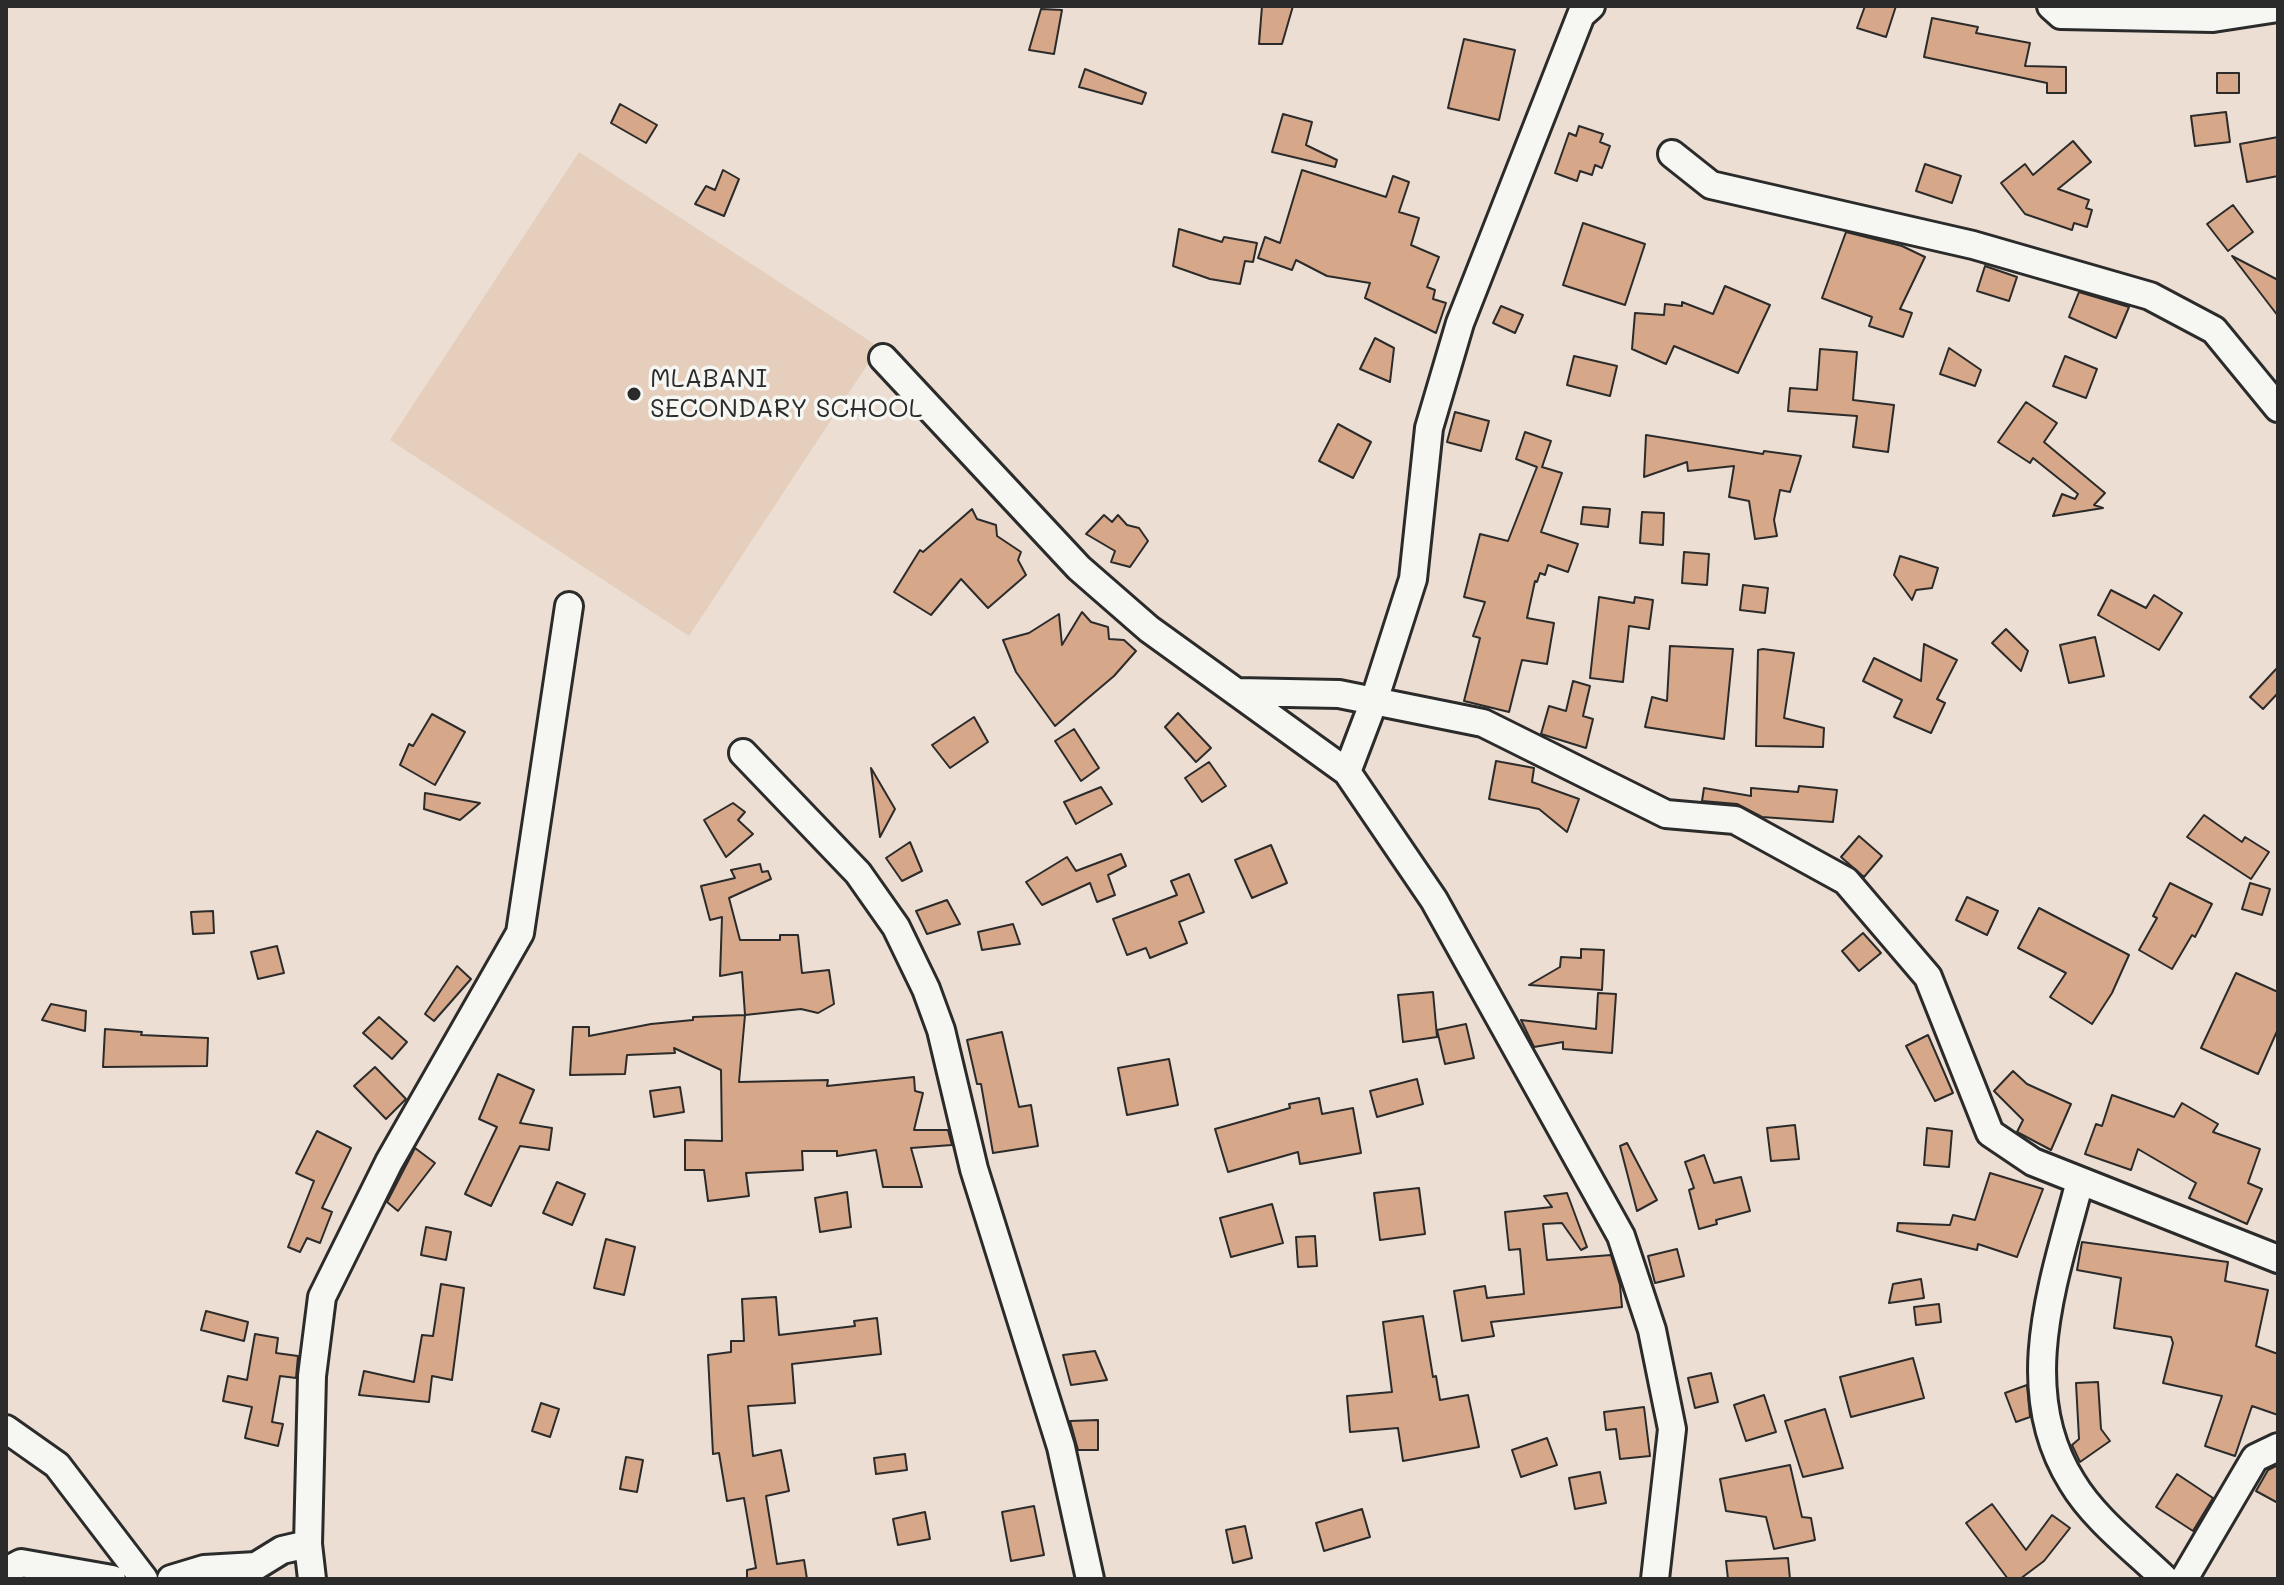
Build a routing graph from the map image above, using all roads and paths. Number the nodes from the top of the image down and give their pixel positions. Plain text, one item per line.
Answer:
1 (1591, 6) edge
2 (2051, 6) edge
3 (2278, 8) edge
4 (1672, 154) dead end
5 (883, 358) dead end
6 (2278, 408) edge
7 (569, 606) dead end
8 (1237, 692) junction
9 (1374, 701) junction
10 (743, 753) dead end
11 (1347, 772) junction
12 (2080, 1181) junction
13 (2278, 1259) edge
14 (6, 1429) edge
15 (2278, 1447) edge
16 (308, 1544) junction
17 (6, 1571) edge
18 (112, 1579) edge
19 (144, 1579) edge
20 (171, 1579) edge
21 (312, 1579) edge
22 (1090, 1579) edge
23 (1655, 1579) edge
24 (2165, 1579) edge
25 (2184, 1579) edge

1 - 9 street
2 - 3 street
4 - 6 street
5 - 8 street
7 - 16 street
8 - 9 street
8 - 11 street
9 - 11 street
9 - 12 street
10 - 22 street
11 - 23 street
12 - 13 street
12 - 24 street
14 - 19 street
15 - 25 street
16 - 20 street
16 - 21 street
17 - 18 street

